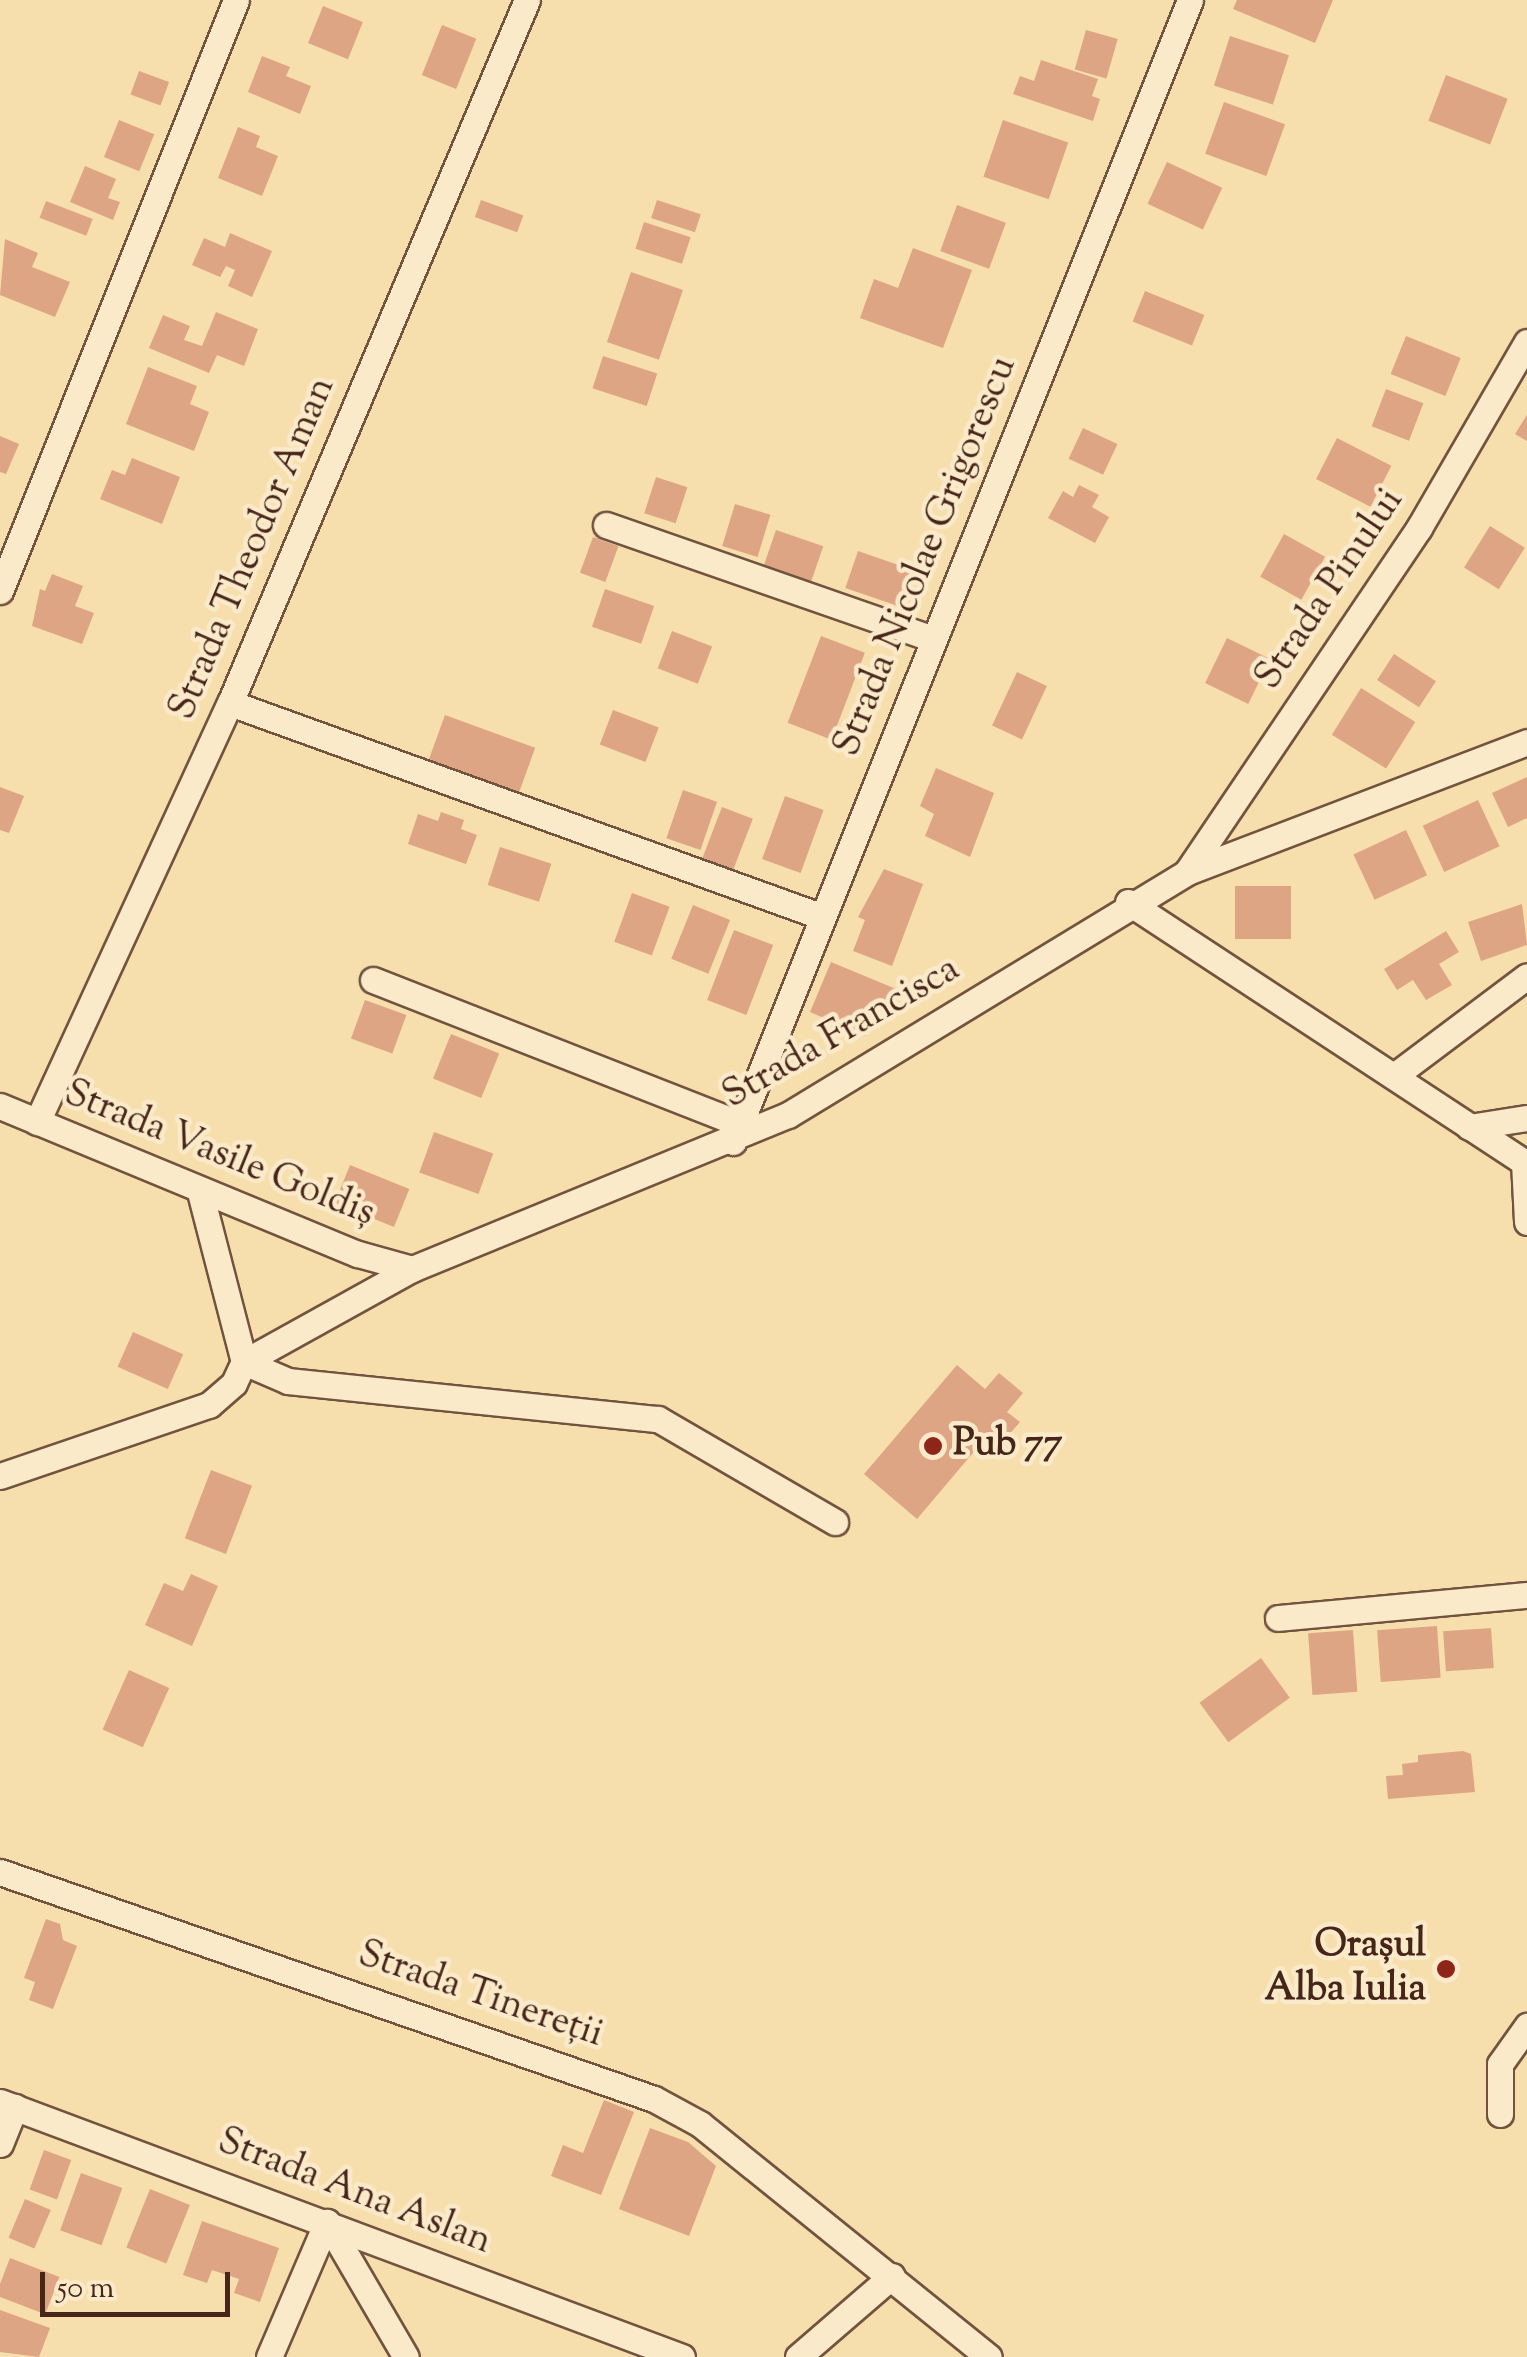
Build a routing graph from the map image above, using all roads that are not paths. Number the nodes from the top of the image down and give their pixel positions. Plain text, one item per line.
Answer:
1 (236, 0) edge
2 (528, 0) edge
3 (1190, 0) edge
4 (1527, 342) edge
5 (606, 525) dead end
6 (0, 592) edge
7 (934, 639) junction
8 (230, 703) junction
9 (1527, 742) edge
10 (1187, 872) junction
11 (1128, 902) junction
12 (823, 917) junction
13 (1527, 976) edge
14 (373, 980) dead end
15 (1394, 1076) junction
16 (0, 1106) edge
17 (1527, 1118) edge
18 (37, 1122) junction
19 (1469, 1127) junction
20 (736, 1133) junction
21 (200, 1192) junction
22 (1527, 1222) edge
23 (412, 1269) junction
24 (244, 1362) junction
25 (0, 1476) edge
26 (835, 1522) dead end
27 (1527, 1595) edge
28 (1278, 1618) dead end
29 (0, 1872) edge
30 (1527, 2026) edge
31 (8, 2104) edge
32 (1500, 2114) dead end
33 (0, 2144) edge
34 (326, 2222) junction
35 (892, 2276) junction
36 (268, 2357) edge
37 (406, 2357) edge
38 (682, 2357) edge
39 (798, 2357) edge
40 (988, 2357) edge

1 - 6 street
2 - 8 street, Strada Theodor Aman
3 - 7 street, Strada Nicolae Grigorescu
4 - 10 street, Strada Pinului
5 - 7 street
7 - 12 street, Strada Nicolae Grigorescu
8 - 12 street
8 - 18 street, Strada Theodor Aman
9 - 10 street, Strada Francisca
10 - 11 street, Strada Francisca
11 - 15 street
11 - 20 street, Strada Francisca
12 - 20 street, Strada Nicolae Grigorescu
13 - 15 street
14 - 20 street
15 - 19 street
16 - 18 street, Strada Vasile Goldiș
17 - 19 street
18 - 21 street, Strada Vasile Goldiș
19 - 22 street
20 - 23 street, Strada Francisca
21 - 23 street, Strada Vasile Goldiș
21 - 24 street
23 - 24 street, Strada Francisca
24 - 25 street
24 - 26 street
27 - 28 street
29 - 35 street, Strada Tinereții
30 - 32 street
31 - 33 street
31 - 34 street, Strada Ana Aslan
34 - 36 street
34 - 37 street
34 - 38 street, Strada Ana Aslan
35 - 39 street
35 - 40 street

